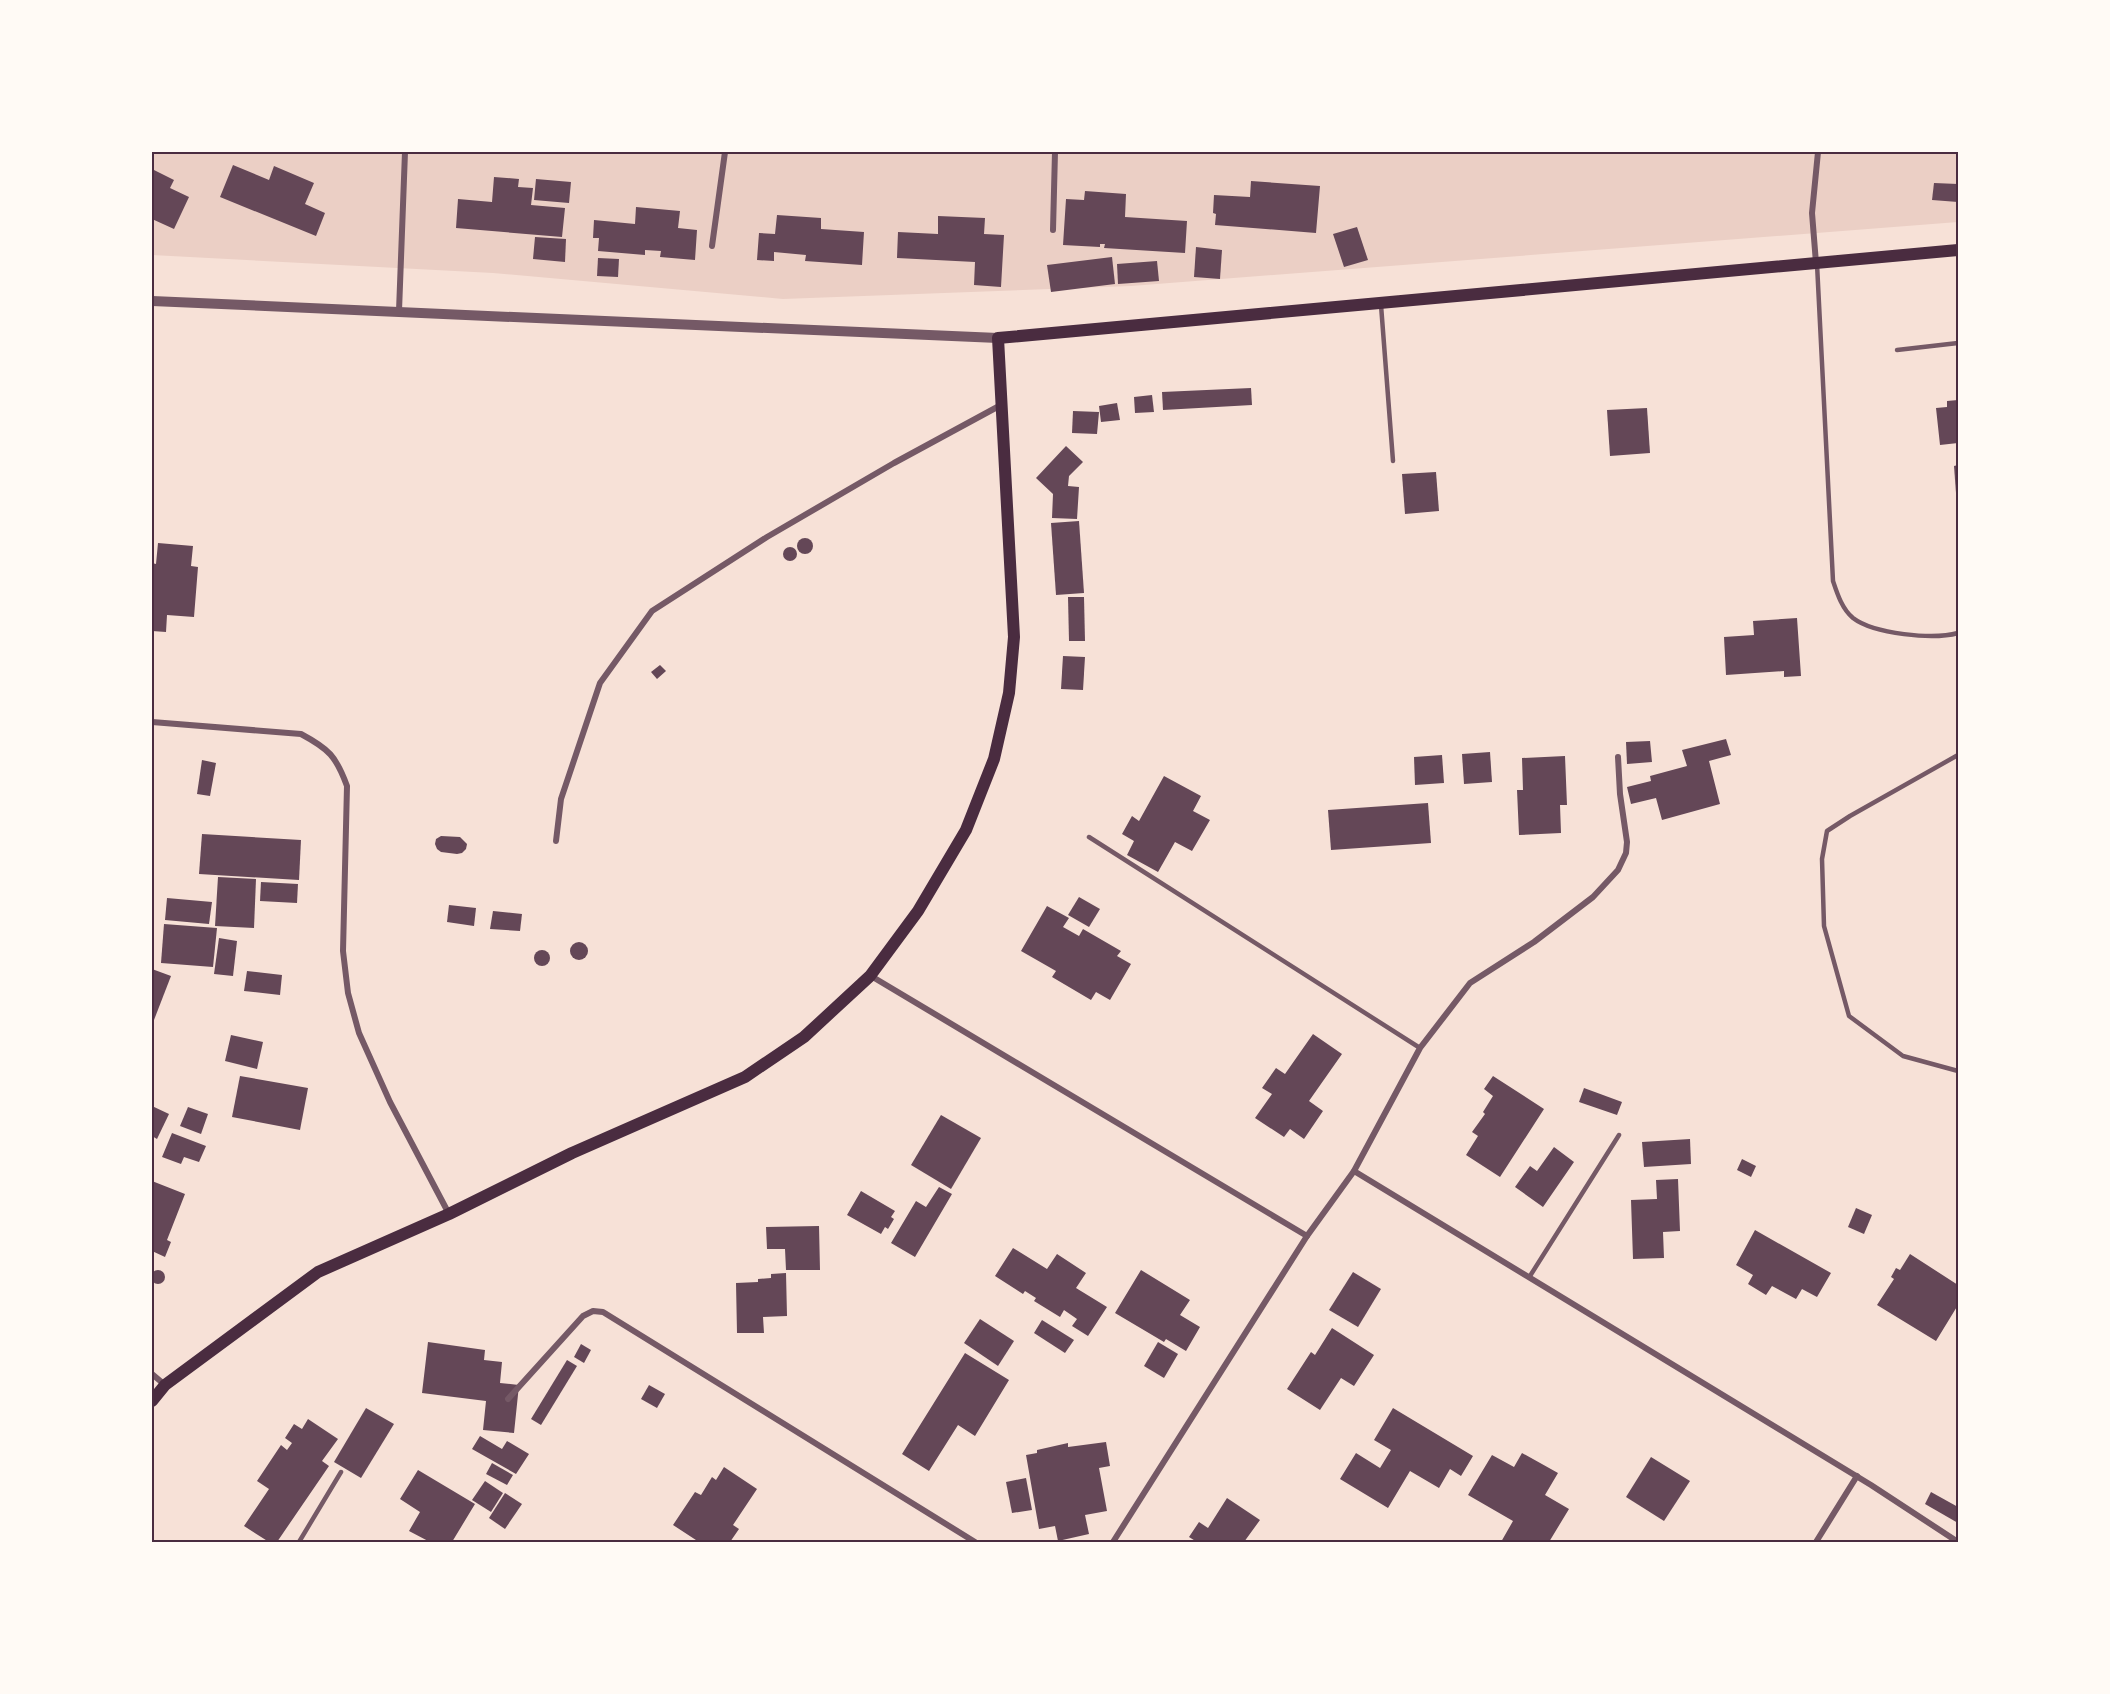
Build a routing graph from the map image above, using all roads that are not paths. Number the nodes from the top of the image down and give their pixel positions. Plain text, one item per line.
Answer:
1 (405, 152) edge
2 (725, 152) edge
3 (1055, 152) edge
4 (1818, 152) edge
5 (1053, 230) dead end
6 (712, 246) dead end
7 (1959, 250) edge
8 (1816, 263) junction
9 (152, 301) edge
10 (1381, 302) junction
11 (399, 311) junction
12 (998, 338) junction
13 (1959, 344) edge
14 (1897, 350) dead end
15 (1002, 404) junction
16 (1393, 461) dead end
17 (1959, 633) edge
18 (152, 722) edge
19 (1959, 755) edge
20 (1618, 757) dead end
21 (1089, 837) dead end
22 (556, 841) dead end
23 (870, 976) junction
24 (1420, 1048) junction
25 (1959, 1071) edge
26 (1619, 1135) dead end
27 (1354, 1171) junction
28 (449, 1214) junction
29 (1307, 1236) junction
30 (1530, 1276) junction
31 (152, 1374) edge
32 (165, 1385) junction
33 (508, 1399) dead end
34 (152, 1401) edge
35 (341, 1472) dead end
36 (1857, 1476) junction
37 (299, 1542) edge
38 (975, 1542) edge
39 (1113, 1542) edge
40 (1816, 1542) edge
41 (1959, 1542) edge

1 - 11 street
2 - 6 street
3 - 5 street
4 - 8 street
7 - 8 main road
8 - 10 main road
8 - 17 lane
9 - 11 street
10 - 12 main road
10 - 16 lane
11 - 12 street
12 - 15 main road
13 - 14 lane
15 - 22 street
15 - 23 main road
18 - 28 street
19 - 25 lane
20 - 24 street
21 - 24 lane
23 - 28 main road
23 - 29 street
24 - 27 street
26 - 30 lane
27 - 29 street
27 - 30 street
28 - 32 main road
29 - 39 street
30 - 36 street
31 - 32 street
32 - 34 main road
33 - 38 street
35 - 37 lane
36 - 40 street
36 - 41 street

